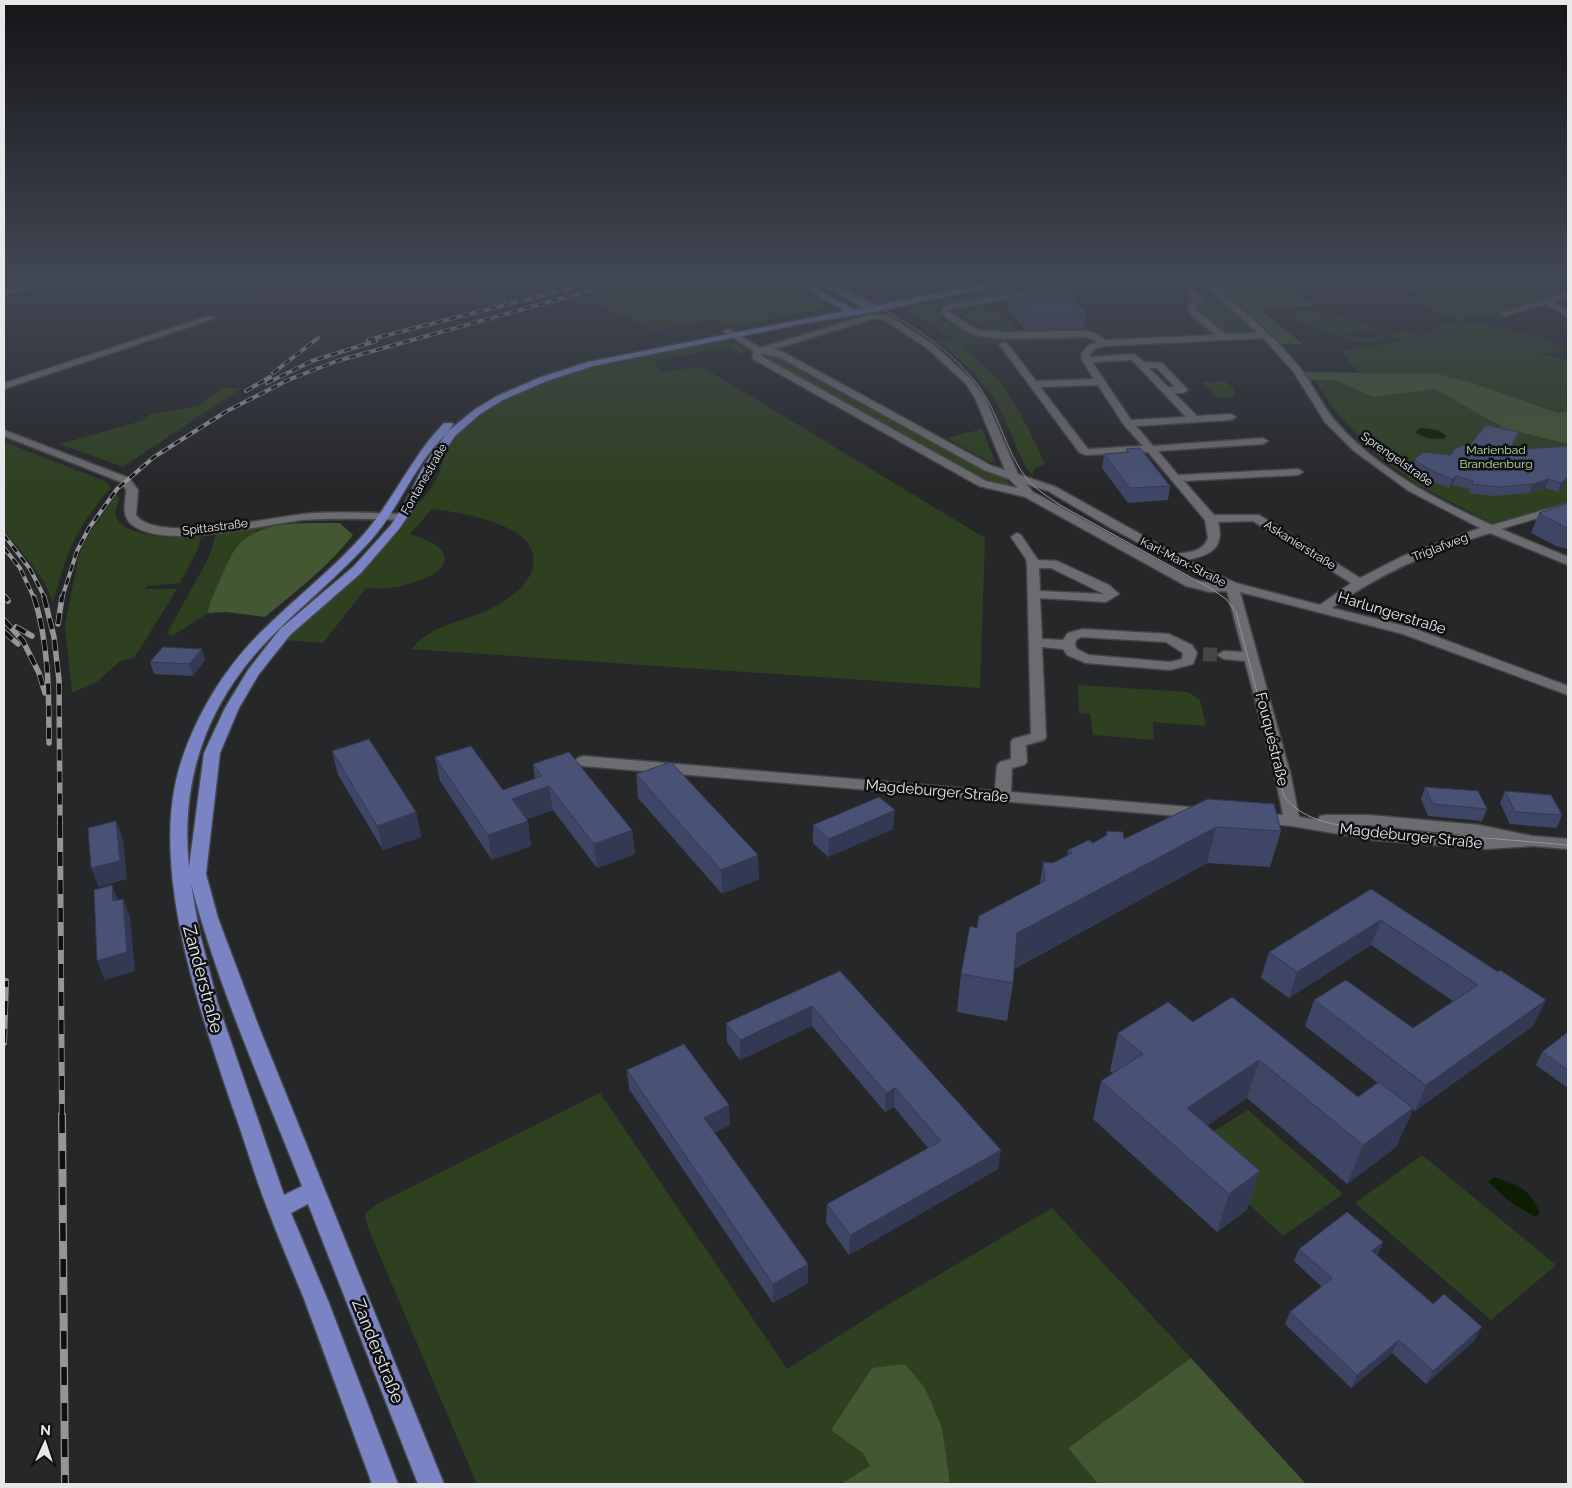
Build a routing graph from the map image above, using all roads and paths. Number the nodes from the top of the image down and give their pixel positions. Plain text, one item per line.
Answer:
1 (113, 350) edge
2 (644, 350) edge
3 (654, 350) edge
4 (935, 350) edge
5 (1008, 350) edge
6 (1088, 350) edge
7 (1280, 350) edge
8 (759, 351) joint
9 (1086, 360) junction
10 (1142, 365) junction
11 (1100, 382) junction
12 (1034, 384) junction
13 (4, 386) edge
14 (1166, 390) junction
15 (1231, 417) dead end
16 (1194, 419) junction
17 (1128, 423) junction
18 (4, 432) edge
19 (1263, 441) dead end
20 (1149, 449) junction
21 (1298, 472) dead end
22 (1013, 476) junction
23 (1176, 478) junction
24 (1029, 494) junction
25 (1568, 506) edge
26 (383, 517) junction
27 (402, 517) junction
28 (1211, 519) junction
29 (1490, 528) junction
30 (1017, 537) dead end
31 (1205, 552) junction
32 (1175, 558) junction
33 (1568, 561) edge
34 (1033, 564) junction
35 (1208, 576) junction
36 (1358, 582) junction
37 (1232, 586) junction
38 (1034, 594) junction
39 (1322, 609) junction
40 (1035, 642) junction
41 (1068, 644) junction
42 (1224, 656) tunnel mouth
43 (1251, 657) junction
44 (1568, 690) edge
45 (195, 742) joint
46 (583, 761) dead end
47 (206, 790) joint
48 (1003, 796) junction
49 (1215, 814) edge
50 (1245, 817) edge
51 (1292, 821) junction
52 (1568, 844) edge
53 (314, 1191) junction
54 (278, 1208) junction
55 (384, 1484) edge
56 (431, 1484) edge

1 - 13 street
2 - 26 main road, Fontanestraße
3 - 27 main road, Fontanestraße
4 - 22 street
5 - 12 street
6 - 9 street
7 - 29 street, Sprengelstraße
8 - 22 street, Karl-Marx-Straße
8 - 24 street, Karl-Marx-Straße
9 - 10 street
9 - 11 street
10 - 14 street
10 - 14 street
11 - 12 street
11 - 17 street
12 - 20 street
14 - 16 street
15 - 16 street
16 - 17 street
17 - 20 street
18 - 26 street, Spittastraße
19 - 20 street
20 - 23 street
21 - 23 street
22 - 24 street, Karl-Marx-Straße
22 - 32 street, Karl-Marx-Straße
23 - 28 street
24 - 37 street, Karl-Marx-Straße
25 - 29 street, Triglafweg
26 - 27 street
26 - 45 main road, Fontanestraße
27 - 47 main road, Fontanestraße
28 - 31 street
28 - 36 street, Askanierstraße
29 - 33 street, Sprengelstraße
29 - 36 street, Triglafweg
30 - 34 street
31 - 32 street
31 - 35 street
32 - 35 street, Karl-Marx-Straße
34 - 38 street
34 - 38 street
35 - 37 street, Karl-Marx-Straße
36 - 39 street, Triglafweg
37 - 39 street, Harlungerstraße
37 - 43 street, Fouquéstraße
38 - 40 street
39 - 44 street, Harlungerstraße
40 - 41 street
40 - 48 street
41 - 41 street
42 - 43 street
43 - 51 street, Fouquéstraße
45 - 54 main road, Zanderstraße
46 - 48 street, Magdeburger Straße
47 - 53 main road, Zanderstraße
48 - 49 street, Magdeburger Straße
50 - 51 street, Magdeburger Straße
51 - 52 street, Magdeburger Straße
53 - 54 main road
53 - 56 main road, Zanderstraße
54 - 55 main road, Zanderstraße

